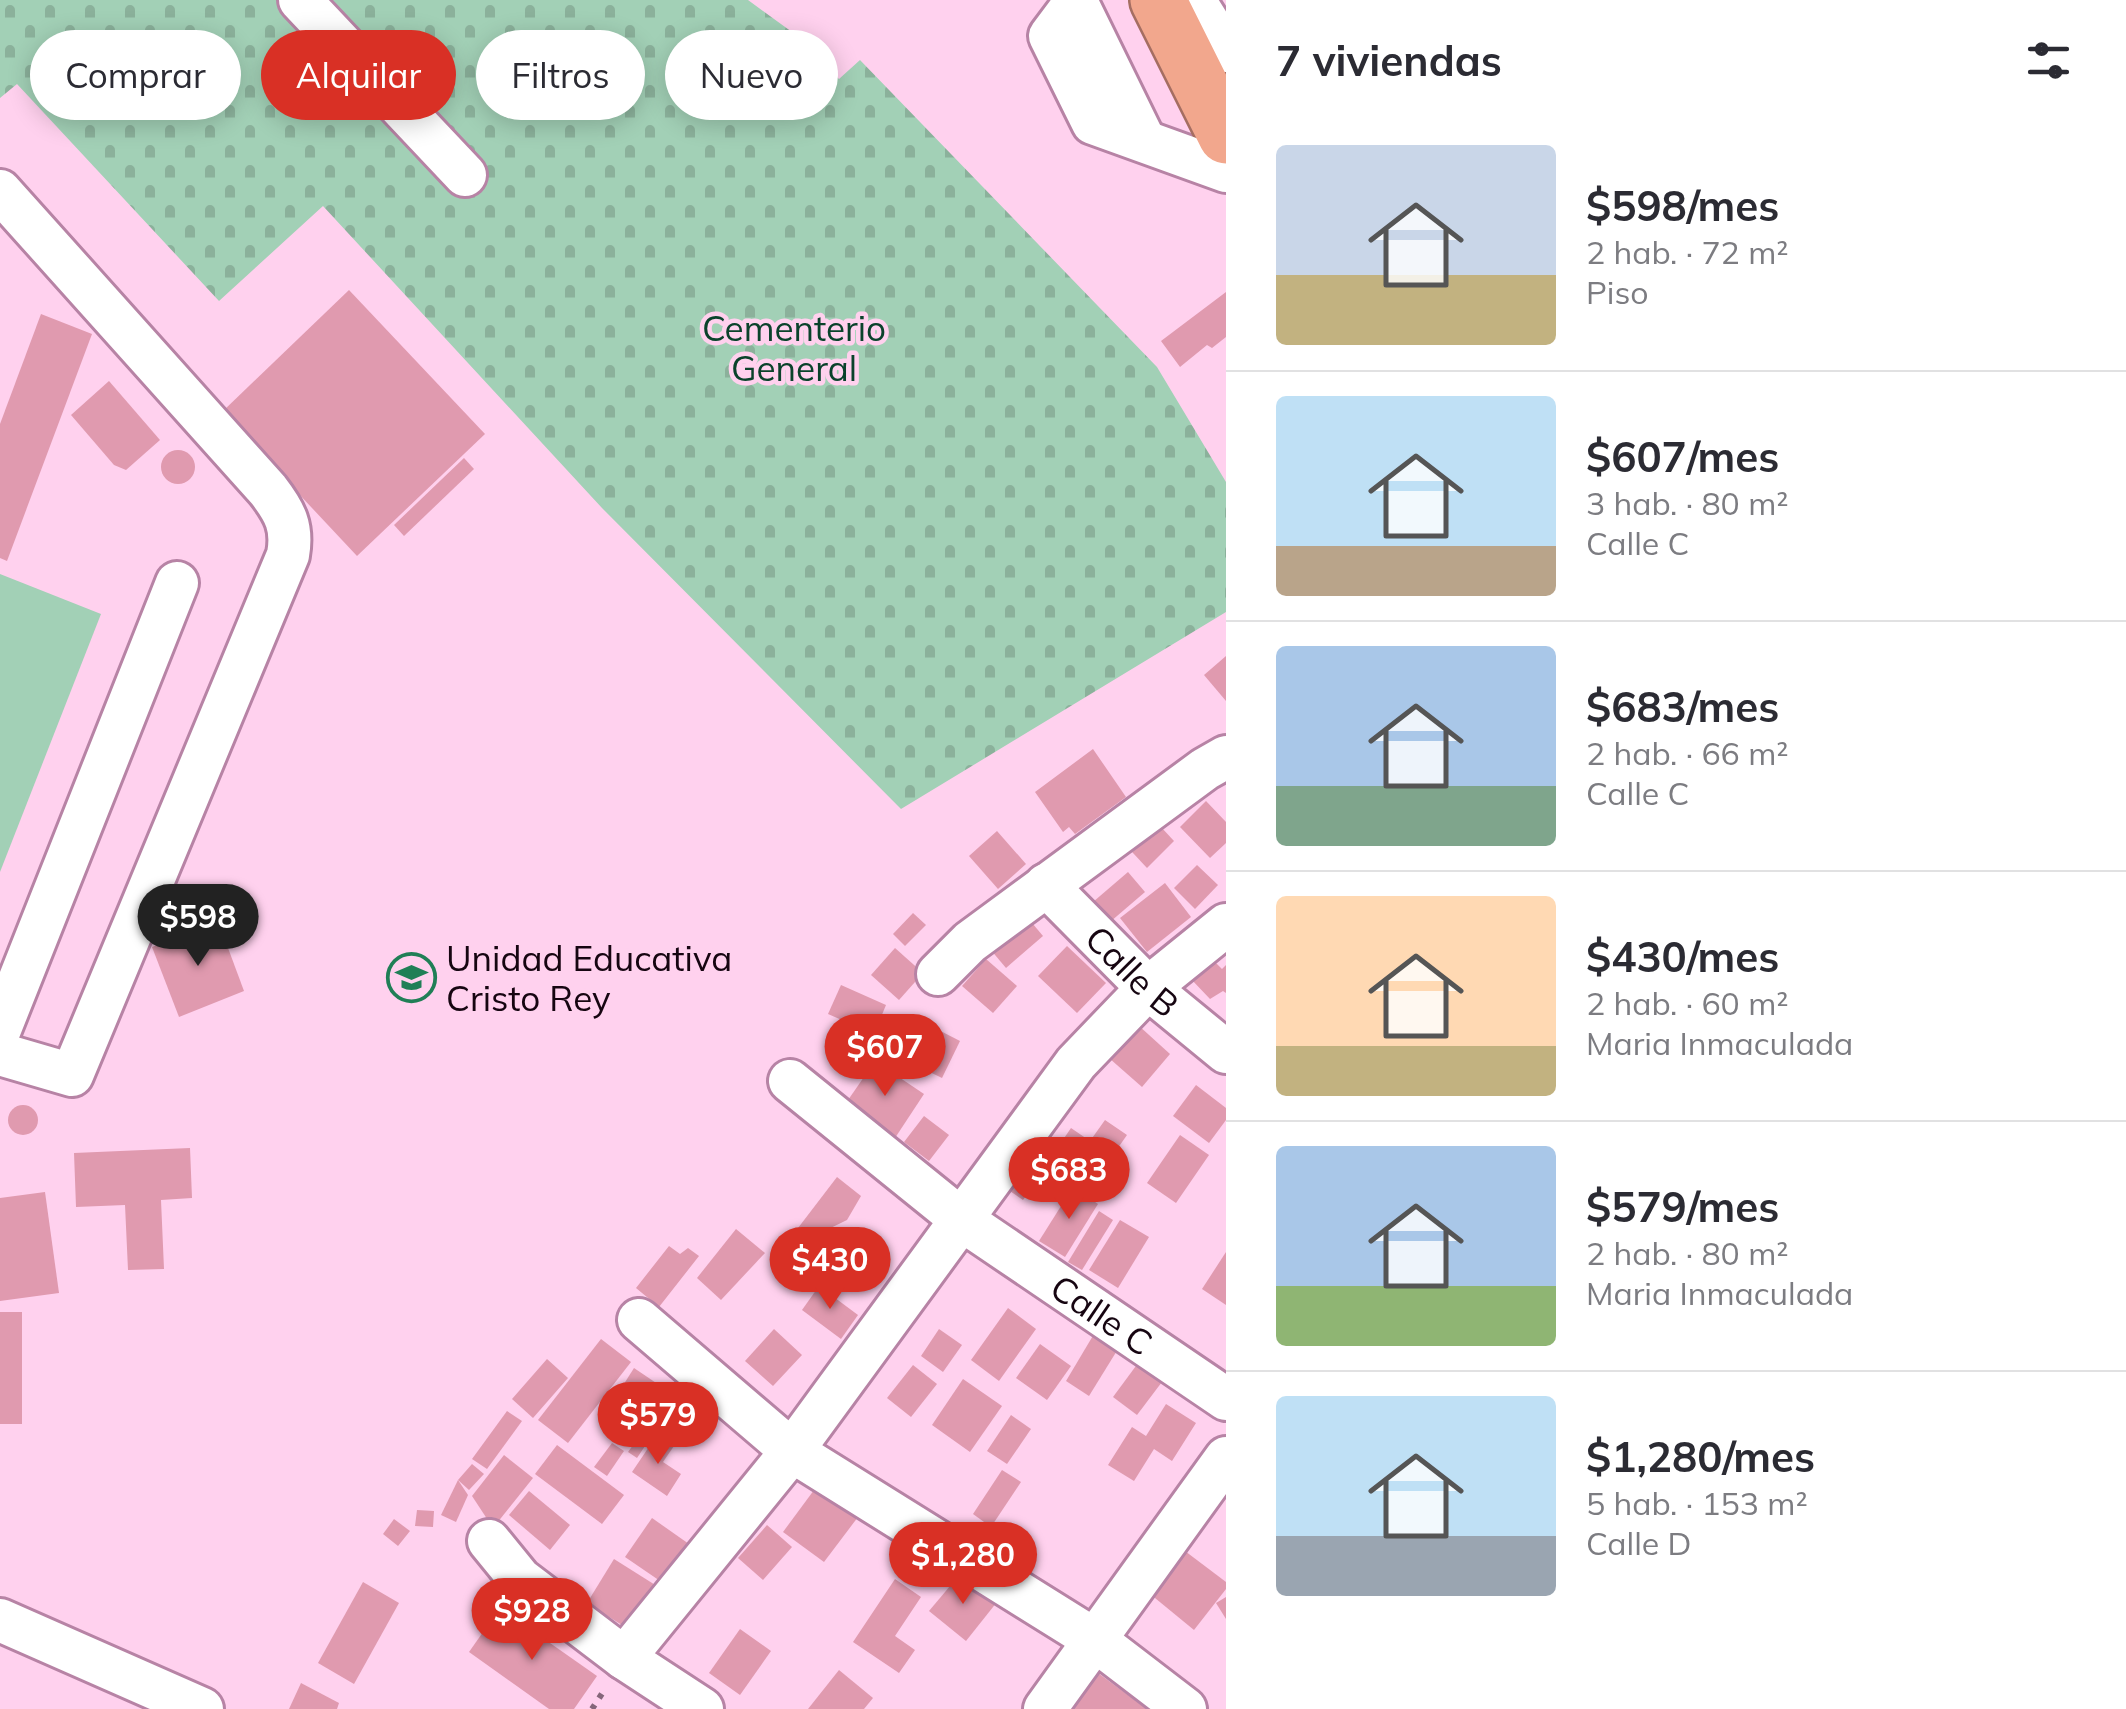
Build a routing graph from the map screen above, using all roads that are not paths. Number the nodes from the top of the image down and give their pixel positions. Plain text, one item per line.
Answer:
1 (300, 0) edge
2 (1076, 0) edge
3 (1158, 0) edge
4 (1194, 0) edge
5 (1211, 50) edge
6 (1226, 136) edge
7 (1226, 171) edge
8 (465, 175) dead end
9 (0, 192) edge
10 (178, 582) dead end
11 (1226, 757) edge
12 (1046, 885) junction
13 (1226, 925) edge
14 (938, 974) dead end
15 (1148, 988) junction
16 (0, 1030) edge
17 (1226, 1052) edge
18 (0, 1054) edge
19 (790, 1081) dead end
20 (962, 1220) junction
21 (639, 1320) dead end
22 (1226, 1398) edge
23 (792, 1451) junction
24 (1226, 1458) edge
25 (488, 1541) dead end
26 (0, 1620) edge
27 (1095, 1640) junction
28 (624, 1658) junction
29 (139, 1696) edge
30 (202, 1709) edge
31 (702, 1709) edge
32 (1045, 1709) edge
33 (1184, 1709) edge

1 - 8 street
2 - 7 street
3 - 5 highway
4 - 5 street
5 - 6 highway
9 - 18 street
10 - 16 street
11 - 12 street
12 - 14 street
12 - 15 street, Calle B
13 - 15 street
15 - 17 street, Calle B
15 - 20 street
19 - 20 street, Calle C
20 - 22 street, Calle C
20 - 23 street
21 - 23 street
23 - 27 street
23 - 28 street
24 - 27 street
25 - 28 street
26 - 29 street
27 - 32 street
27 - 33 street
28 - 31 street
29 - 30 street

